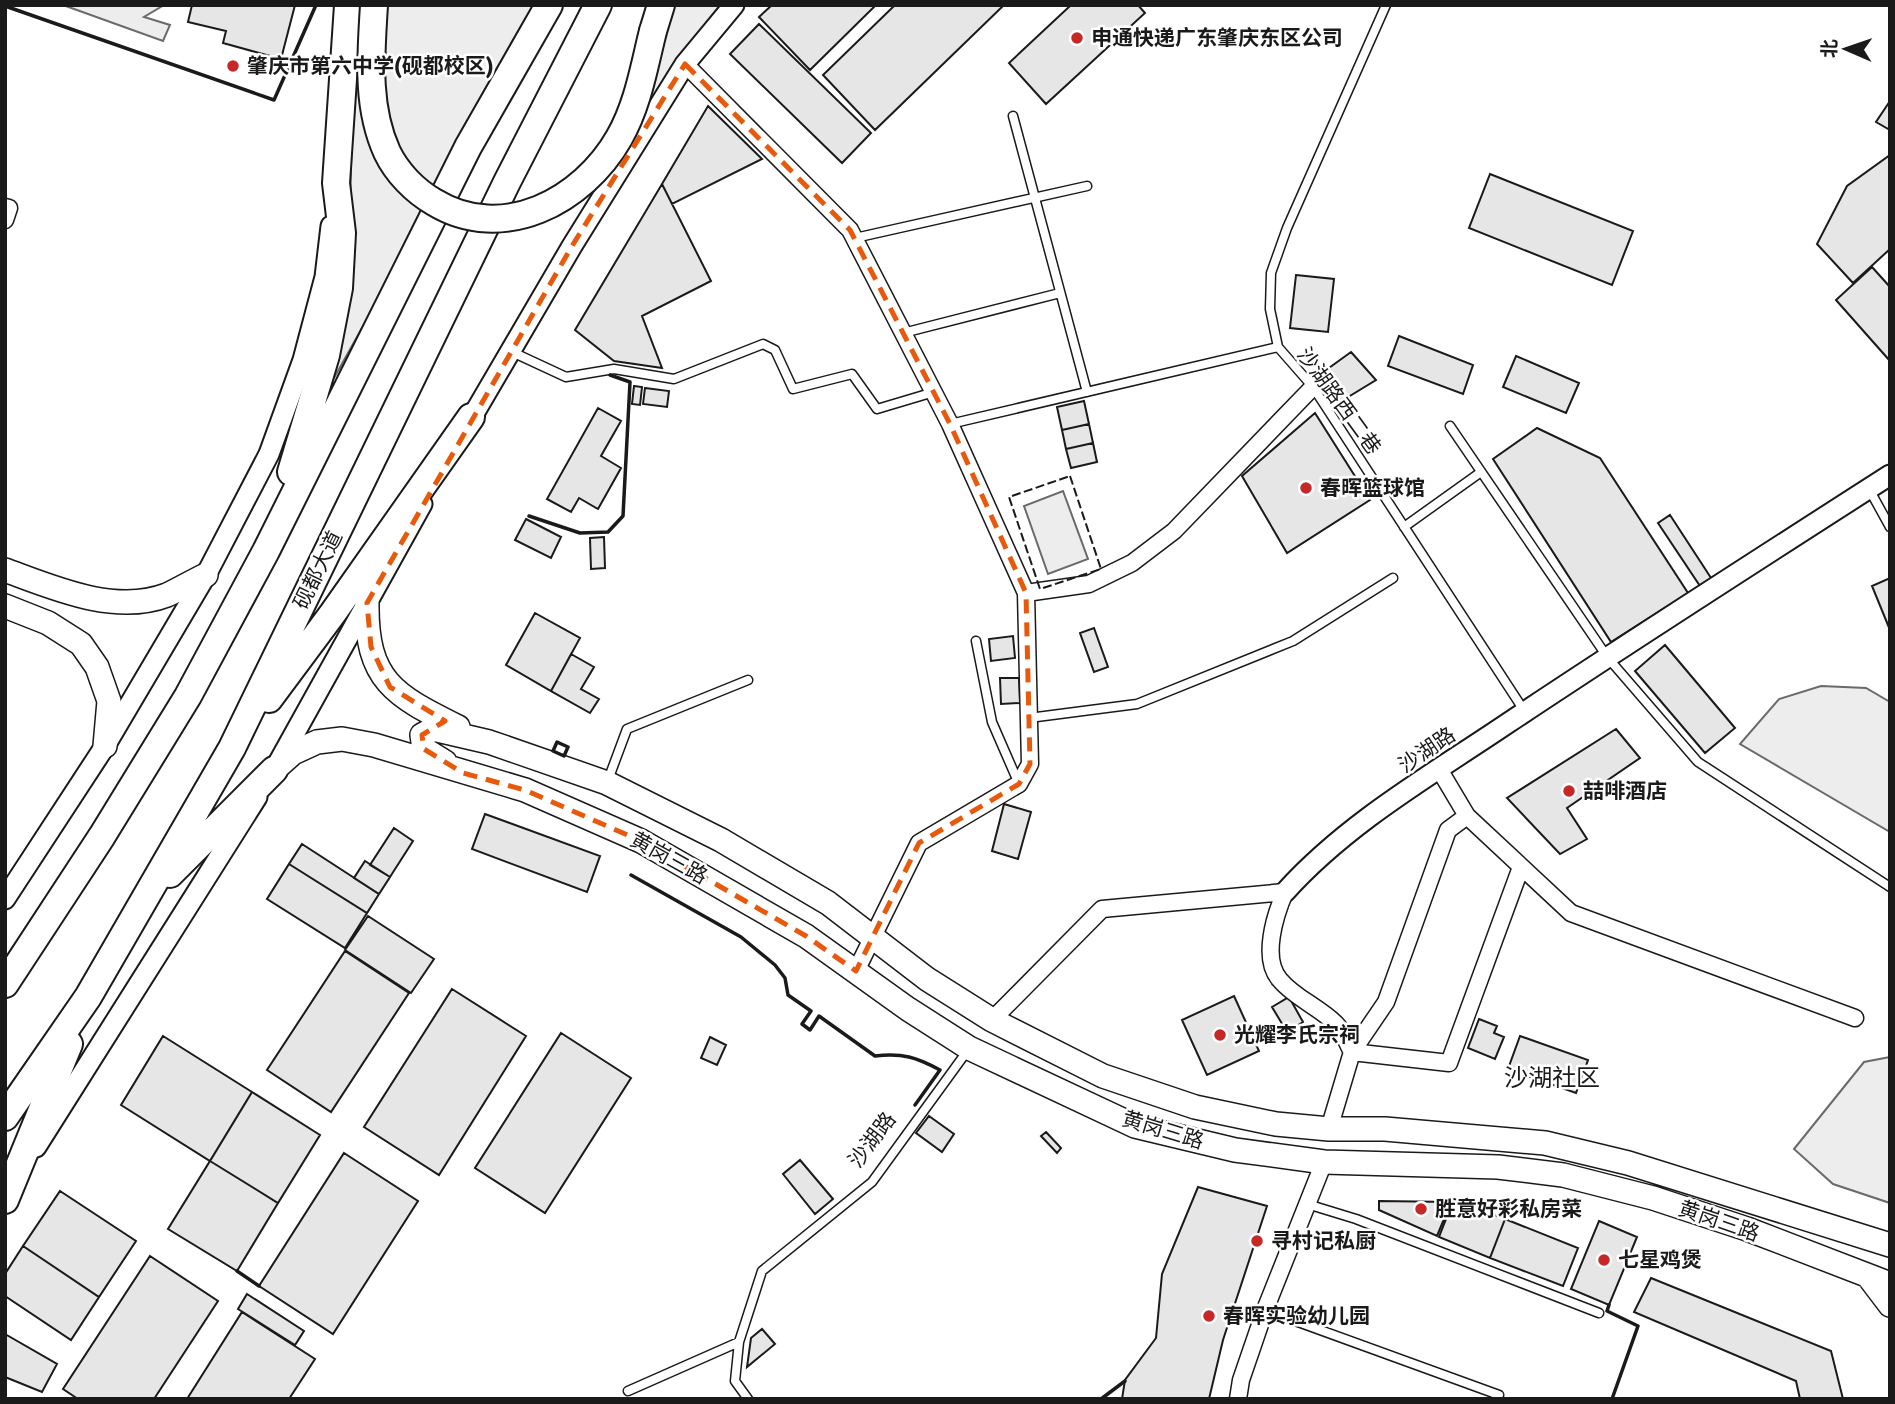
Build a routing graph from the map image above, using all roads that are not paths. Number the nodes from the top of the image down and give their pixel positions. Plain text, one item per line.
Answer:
1 (348, 5) edge
2 (374, 5) edge
3 (549, 5) edge
4 (598, 5) edge
5 (661, 5) edge
6 (734, 5) edge
7 (1386, 5) edge
8 (685, 64) junction
9 (1013, 116) dead end
10 (336, 183) junction
11 (1087, 186) dead end
12 (1035, 197) junction
13 (5, 207) edge
14 (5, 220) edge
15 (854, 238) junction
16 (1060, 293) junction
17 (903, 333) junction
18 (1278, 347) junction
19 (510, 351) junction
20 (1313, 387) junction
21 (934, 392) junction
22 (1087, 392) junction
23 (471, 417) junction
24 (950, 424) junction
25 (1450, 426) dead end
26 (1481, 472) junction
27 (1890, 475) edge
28 (1869, 489) junction
29 (1404, 527) junction
30 (1890, 527) edge
31 (266, 551) junction
32 (5, 570) edge
33 (206, 575) junction
34 (1393, 578) dead end
35 (45, 585) junction
36 (1026, 593) junction
37 (367, 603) junction
38 (5, 606) edge
39 (30, 615) junction
40 (976, 641) dead end
41 (1608, 658) junction
42 (748, 680) dead end
43 (1525, 712) junction
44 (1029, 718) junction
45 (489, 743) junction
46 (105, 746) junction
47 (232, 748) junction
48 (1439, 769) junction
49 (274, 770) junction
50 (463, 773) junction
51 (607, 783) junction
52 (1018, 784) junction
53 (1466, 816) junction
54 (1521, 867) junction
55 (1890, 887) edge
56 (1285, 892) junction
57 (5, 899) edge
58 (144, 900) junction
59 (873, 938) junction
60 (856, 971) junction
61 (5, 984) edge
62 (89, 997) junction
63 (1855, 1018) dead end
64 (992, 1020) junction
65 (969, 1048) junction
66 (1352, 1052) junction
67 (5, 1117) edge
68 (1329, 1129) junction
69 (1324, 1162) junction
70 (5, 1200) edge
71 (1307, 1204) junction
72 (1832, 1225) junction
73 (1885, 1241) edge
74 (1822, 1258) junction
75 (1868, 1276) junction
76 (1890, 1284) edge
77 (1890, 1305) edge
78 (1265, 1310) junction
79 (1599, 1313) dead end
80 (739, 1342) junction
81 (628, 1391) dead end
82 (1499, 1395) dead end
83 (748, 1399) edge
84 (1238, 1399) edge

1 - 10 main road
2 - 5 main road, bridge
3 - 31 main road
4 - 47 main road, 砚都大道
6 - 8 street
7 - 18 lane, 沙湖路西二巷
8 - 15 street
8 - 19 street
9 - 12 lane
10 - 31 main road
10 - 33 street
11 - 12 lane
12 - 15 lane
12 - 16 lane
13 - 14 street
15 - 17 street
16 - 17 lane
16 - 22 lane
17 - 21 street
18 - 20 lane, 沙湖路西二巷
18 - 22 lane
19 - 21 lane
19 - 23 street
20 - 29 lane, 沙湖路西二巷
20 - 36 street
21 - 24 street
22 - 24 lane
23 - 37 street
23 - 47 main road
24 - 36 street
25 - 26 lane
26 - 29 lane
26 - 41 lane
27 - 28 street, 沙湖路
28 - 30 lane
28 - 41 street, 沙湖路
29 - 43 lane, 沙湖路西二巷
31 - 61 main road
32 - 35 main road
33 - 35 main road
33 - 46 street
34 - 44 lane
35 - 39 main road
36 - 44 street
37 - 45 main road
37 - 49 street
38 - 39 main road
39 - 46 main road
40 - 52 lane
41 - 43 street, 沙湖路
41 - 55 lane
42 - 51 lane
43 - 48 street, 沙湖路
44 - 52 street
45 - 50 main road
45 - 51 main road, 黄岗三路
46 - 57 street
47 - 58 main road, 砚都大道
48 - 53 street
48 - 56 street, 沙湖路
49 - 50 main road
49 - 58 main road
49 - 70 street
50 - 60 main road, 黄岗三路
51 - 59 main road, 黄岗三路
52 - 59 street
53 - 54 street
53 - 66 street
54 - 63 street
54 - 66 street
56 - 64 street
56 - 66 street
58 - 62 main road, 砚都大道
59 - 60 street
59 - 64 main road, 黄岗三路
60 - 65 main road, 黄岗三路
62 - 67 main road, 砚都大道
62 - 70 main road
64 - 68 main road, 黄岗三路
65 - 69 main road, 黄岗三路
65 - 80 lane, 沙湖路
66 - 68 street
68 - 72 main road, 黄岗三路
69 - 71 street
69 - 74 main road, 黄岗三路
71 - 78 street
71 - 79 lane
72 - 73 main road, 黄岗三路
72 - 74 main road
74 - 75 main road, 黄岗三路
75 - 76 main road, 黄岗三路
75 - 77 main road
78 - 82 lane
78 - 84 street
80 - 81 lane
80 - 83 lane

